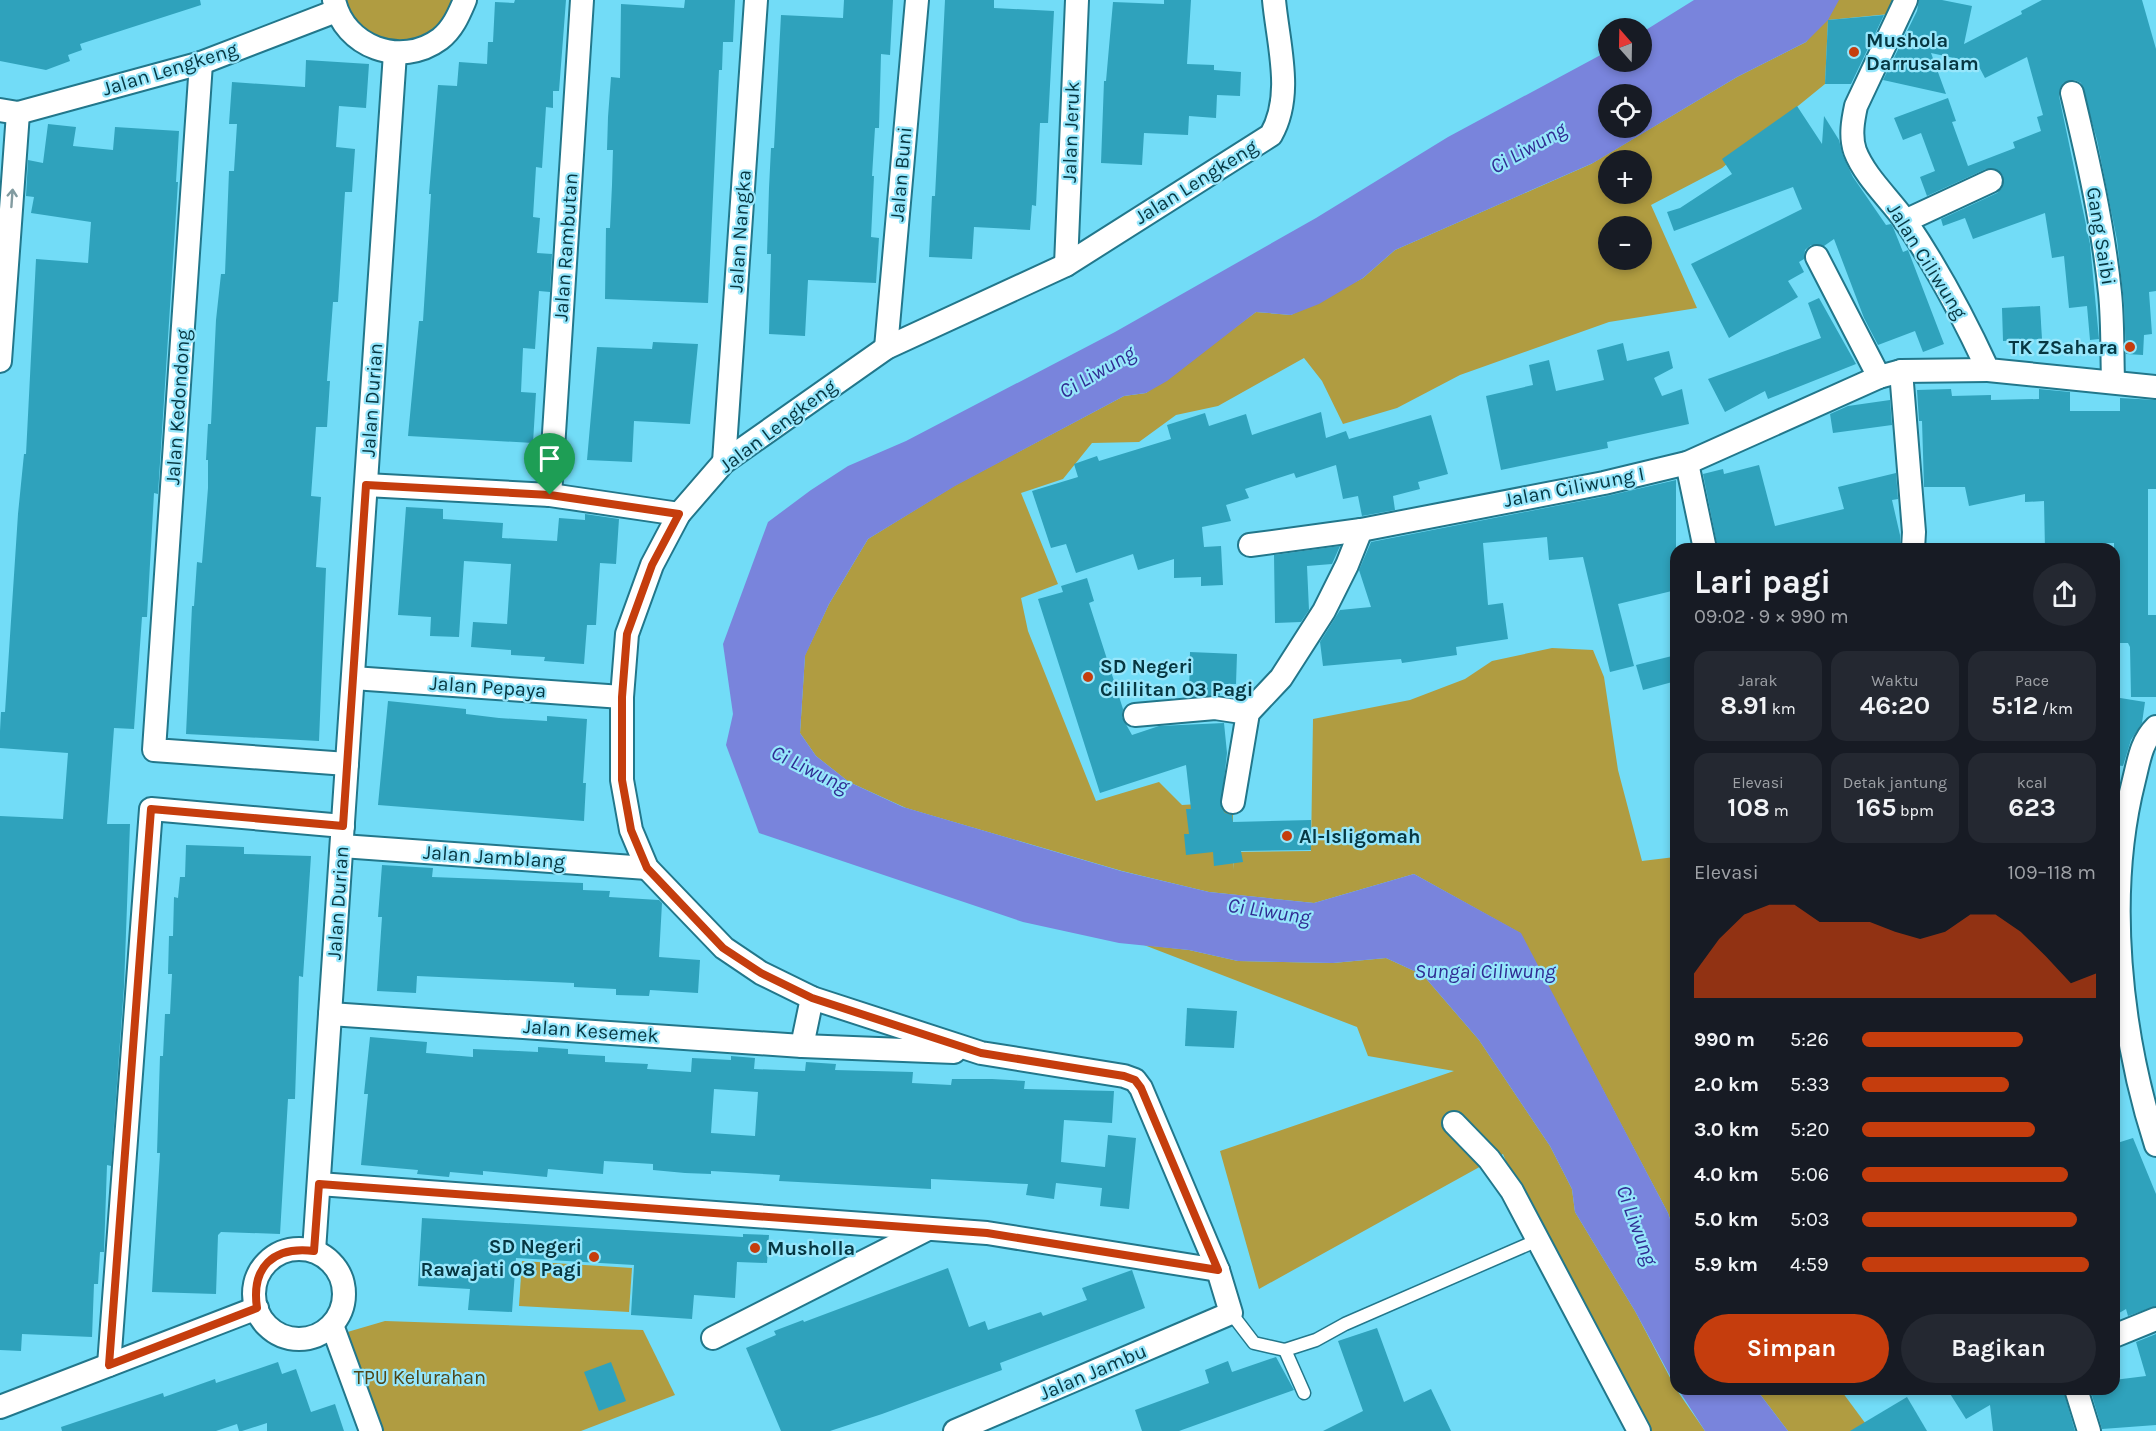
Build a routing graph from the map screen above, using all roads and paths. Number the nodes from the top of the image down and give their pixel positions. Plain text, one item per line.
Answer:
1 (465, 0) edge
2 (582, 0) edge
3 (756, 0) edge
4 (916, 0) edge
5 (1077, 0) edge
6 (1274, 0) edge
7 (1906, 0) edge
8 (335, 6) edge
9 (395, 53) junction
10 (201, 63) junction
11 (2072, 93) dead end
12 (9, 111) edge
13 (1991, 181) dead end
14 (1905, 220) junction
15 (1817, 257) dead end
16 (1066, 265) junction
17 (886, 348) junction
18 (0, 361) edge
19 (1988, 370) junction
20 (1901, 371) junction
21 (1879, 378) junction
22 (2113, 380) junction
23 (2156, 387) edge
24 (724, 462) junction
25 (1687, 463) junction
26 (366, 485) junction
27 (550, 495) junction
28 (679, 514) junction
29 (1360, 530) junction
30 (1704, 543) edge
31 (1913, 543) edge
32 (1250, 545) dead end
33 (353, 678) junction
34 (622, 697) junction
35 (1248, 713) junction
36 (1135, 715) dead end
37 (2156, 727) edge
38 (347, 764) junction
39 (1233, 802) dead end
40 (342, 836) junction
41 (2120, 853) edge
42 (647, 868) junction
43 (812, 998) junction
44 (2120, 1013) edge
45 (330, 1014) junction
46 (802, 1046) junction
47 (981, 1053) junction
48 (1454, 1123) dead end
49 (2156, 1144) edge
50 (319, 1184) junction
51 (927, 1229) junction
52 (1538, 1240) junction
53 (314, 1251) junction
54 (1218, 1270) junction
55 (257, 1308) junction
56 (1231, 1313) junction
57 (2156, 1319) edge
58 (332, 1325) junction
59 (2120, 1334) edge
60 (713, 1338) dead end
61 (1285, 1350) junction
62 (109, 1365) junction
63 (1304, 1393) dead end
64 (2078, 1395) edge
65 (0, 1407) edge
66 (371, 1431) edge
67 (955, 1431) edge
68 (1639, 1431) edge
69 (2089, 1431) edge

1 - 9 street
2 - 27 street, Jalan Rambutan
3 - 24 street, Jalan Nangka
4 - 17 street, Jalan Buni
5 - 16 street, Jalan Jeruk
6 - 16 street, Jalan Lengkeng
7 - 14 street, Jalan Ciliwung
8 - 9 street
8 - 10 street, Jalan Lengkeng
9 - 26 street, Jalan Durian
10 - 12 street, Jalan Lengkeng
10 - 38 street, Jalan Kedondong
11 - 22 street, Gang Saibi
18 -> 12 street
13 - 14 street
14 - 19 street, Jalan Ciliwung
15 - 21 street
16 - 17 street, Jalan Lengkeng
17 - 24 street, Jalan Lengkeng
19 - 20 street, Jalan Ciliwung I
19 - 22 street
20 - 21 street, Jalan Ciliwung I
20 - 31 street
21 - 25 street, Jalan Ciliwung I
22 - 23 street
24 - 28 street, Jalan Lengkeng
25 - 29 street, Jalan Ciliwung I
25 - 30 street
26 - 27 street
26 - 33 street, Jalan Durian
27 - 28 street
28 - 34 street, Jalan Lengkeng
29 - 32 street, Jalan Ciliwung I
29 - 35 street
33 - 34 street, Jalan Pepaya
33 - 38 street, Jalan Durian
34 - 42 street, Jalan Lengkeng
35 - 36 street
35 - 39 street
37 - 41 street
38 - 40 street, Jalan Durian
40 - 42 street, Jalan Jamblang
40 - 45 street, Jalan Durian
40 - 62 street, Jalan Jamblang
42 - 43 street, Jalan Lengkeng
43 - 46 street
43 - 47 street, Jalan Lengkeng
44 - 49 street
45 - 46 street, Jalan Kesemek
45 - 50 street, Jalan Durian
46 - 47 street, Jalan Lengkeng
47 - 54 street, Jalan Lengkeng
48 - 52 street
50 - 51 street
50 - 53 street, Jalan Durian
51 - 54 street
51 - 60 street
52 - 61 lane
52 - 68 street
53 - 55 street
53 - 58 street
54 - 56 street, Jalan Lengkeng
55 - 58 street
55 - 62 street
56 - 61 lane
56 - 67 street, Jalan Jambu
57 - 59 street
58 - 66 street
61 - 63 lane
62 - 65 street
64 - 69 street

